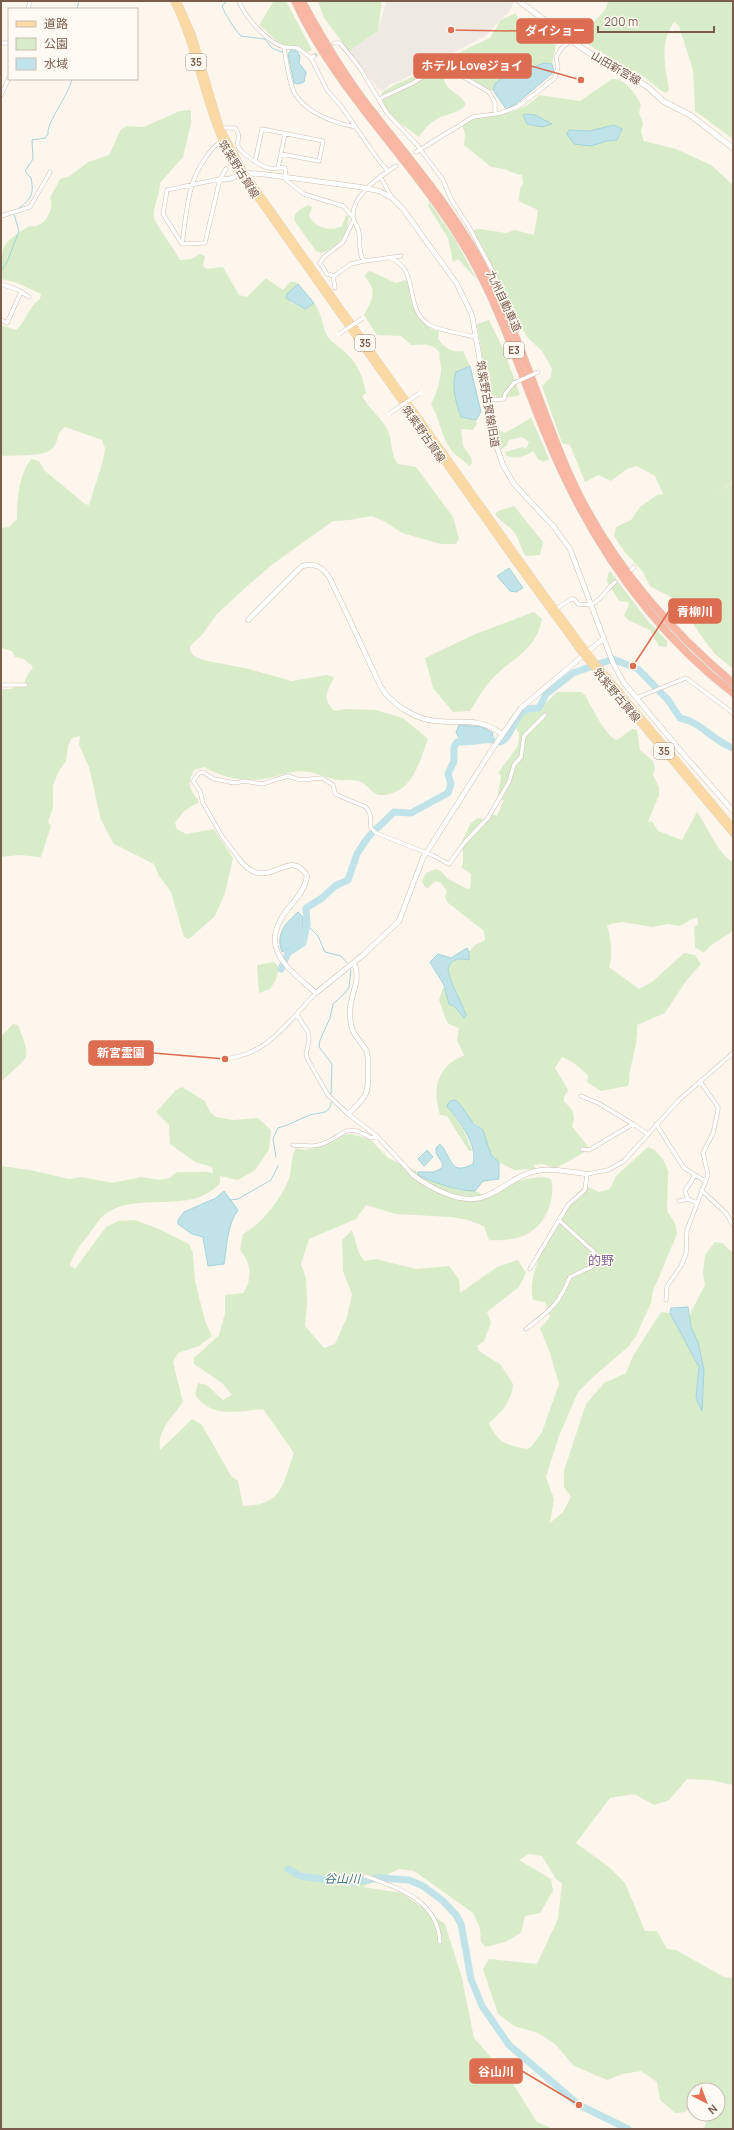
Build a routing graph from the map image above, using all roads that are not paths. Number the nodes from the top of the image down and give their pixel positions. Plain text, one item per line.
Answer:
1 (173, 1) edge
2 (178, 1) edge
3 (238, 1) edge
4 (295, 1) edge
5 (302, 1) edge
6 (519, 1) edge
7 (571, 40) junction
8 (334, 43) dead end
9 (284, 47) junction
10 (8, 80) edge
11 (1, 96) edge
12 (379, 99) junction
13 (496, 114) junction
14 (356, 127) junction
15 (221, 128) junction
16 (285, 134) junction
17 (221, 142) junction
18 (733, 148) edge
19 (420, 150) junction
20 (416, 152) dead end
21 (281, 154) junction
22 (255, 162) junction
23 (396, 166) dead end
24 (278, 168) junction
25 (226, 169) dead end
26 (388, 171) junction
27 (50, 172) dead end
28 (243, 174) junction
29 (380, 176) junction
30 (286, 177) junction
31 (220, 179) junction
32 (192, 184) junction
33 (369, 188) junction
34 (392, 198) junction
35 (1, 216) edge
36 (353, 219) junction
37 (182, 244) junction
38 (401, 256) dead end
39 (389, 257) junction
40 (365, 261) junction
41 (495, 275) dead end
42 (333, 276) junction
43 (1, 284) edge
44 (335, 288) dead end
45 (21, 292) junction
46 (29, 297) dead end
47 (363, 318) dead end
48 (1, 320) edge
49 (338, 334) dead end
50 (476, 336) junction
51 (538, 372) dead end
52 (420, 392) dead end
53 (487, 400) junction
54 (389, 414) dead end
55 (615, 582) dead end
56 (591, 605) junction
57 (556, 609) junction
58 (248, 620) dead end
59 (604, 638) junction
60 (585, 654) junction
61 (597, 668) junction
62 (733, 683) edge
63 (1, 685) edge
64 (26, 685) dead end
65 (733, 693) edge
66 (635, 698) junction
67 (733, 713) edge
68 (545, 715) dead end
69 (502, 734) junction
70 (732, 809) edge
71 (733, 827) edge
72 (733, 834) edge
73 (427, 853) junction
74 (239, 859) joint
75 (354, 963) junction
76 (316, 993) junction
77 (297, 1015) junction
78 (733, 1053) edge
79 (223, 1059) dead end
80 (700, 1081) junction
81 (581, 1096) dead end
82 (348, 1114) junction
83 (633, 1124) junction
84 (656, 1124) junction
85 (648, 1134) junction
86 (377, 1136) junction
87 (293, 1145) dead end
88 (582, 1149) dead end
89 (587, 1174) junction
90 (413, 1175) joint
91 (695, 1175) junction
92 (706, 1181) junction
93 (702, 1190) junction
94 (688, 1199) junction
95 (679, 1201) dead end
96 (697, 1203) junction
97 (560, 1221) junction
98 (733, 1225) edge
99 (530, 1269) dead end
100 (666, 1300) dead end
101 (526, 1329) dead end
102 (365, 1876) dead end
103 (440, 1942) dead end

1 - 17 main road, 筑紫野古賀線 / 35
2 - 15 main road, 筑紫野古賀線 / 35
3 - 9 street
4 - 65 highway, 九州自動車道 / E3
5 - 62 highway, 九州自動車道 / E3
6 - 7 main road, 山田新宮線
7 - 13 street
7 - 18 main road, 山田新宮線
8 - 12 street
9 - 14 street
9 - 14 street
10 - 11 street
12 - 13 street
12 - 19 street
13 - 19 street
14 - 26 street
15 - 22 street
15 - 28 main road, 筑紫野古賀線 / 35
16 - 21 street
16 - 21 street
16 - 22 street
17 - 28 main road, 筑紫野古賀線 / 35
17 - 32 street
19 - 20 street
19 - 41 street
21 - 24 street
22 - 24 street
23 - 26 street
24 - 30 street
25 - 31 street
26 - 29 street
27 - 35 street
28 - 30 street, 筑紫野古賀線旧道
28 - 31 street, 筑紫野古賀線旧道
28 - 57 main road, 筑紫野古賀線 / 35
28 - 60 main road, 筑紫野古賀線 / 35
29 - 33 street
29 - 34 street
30 - 33 street, 筑紫野古賀線旧道
30 - 36 street
31 - 32 street
31 - 37 street
32 - 37 street
32 - 37 street
33 - 34 street, 筑紫野古賀線旧道
33 - 36 street
34 - 50 street, 筑紫野古賀線旧道
36 - 40 street
36 - 42 street
38 - 39 street
39 - 40 street
39 - 50 street
40 - 42 street
42 - 44 street
43 - 45 street
45 - 46 street
45 - 48 street
47 - 49 street, bridge
50 - 53 street, 筑紫野古賀線旧道
51 - 53 street, bridge
52 - 54 street, bridge
53 - 56 street, 筑紫野古賀線旧道
55 - 56 street
56 - 57 street
56 - 59 street, 筑紫野古賀線旧道
57 - 60 main road, 筑紫野古賀線 / 35
58 - 69 street
59 - 60 street
59 - 66 street, 筑紫野古賀線旧道
60 - 61 main road, 筑紫野古賀線 / 35
60 - 69 street
61 - 71 main road, 筑紫野古賀線 / 35
61 - 72 main road, 筑紫野古賀線 / 35
63 - 64 street
66 - 67 street
66 - 70 street, 筑紫野古賀線旧道
68 - 73 street
69 - 73 street
73 - 74 street
73 - 75 street
74 - 76 street
75 - 76 street
75 - 82 street
76 - 77 street
77 - 79 street
77 - 82 street
78 - 80 street
80 - 84 street
80 - 92 street
81 - 83 street
82 - 86 street
83 - 85 street
83 - 88 street
84 - 85 street
84 - 91 street
85 - 89 street
86 - 87 street
86 - 90 street
89 - 90 street
89 - 97 street
91 - 92 street
91 - 94 street
92 - 93 street
93 - 96 street
93 - 98 street
94 - 95 street
94 - 96 street
96 - 100 street
97 - 99 street
97 - 101 street
102 - 103 street

